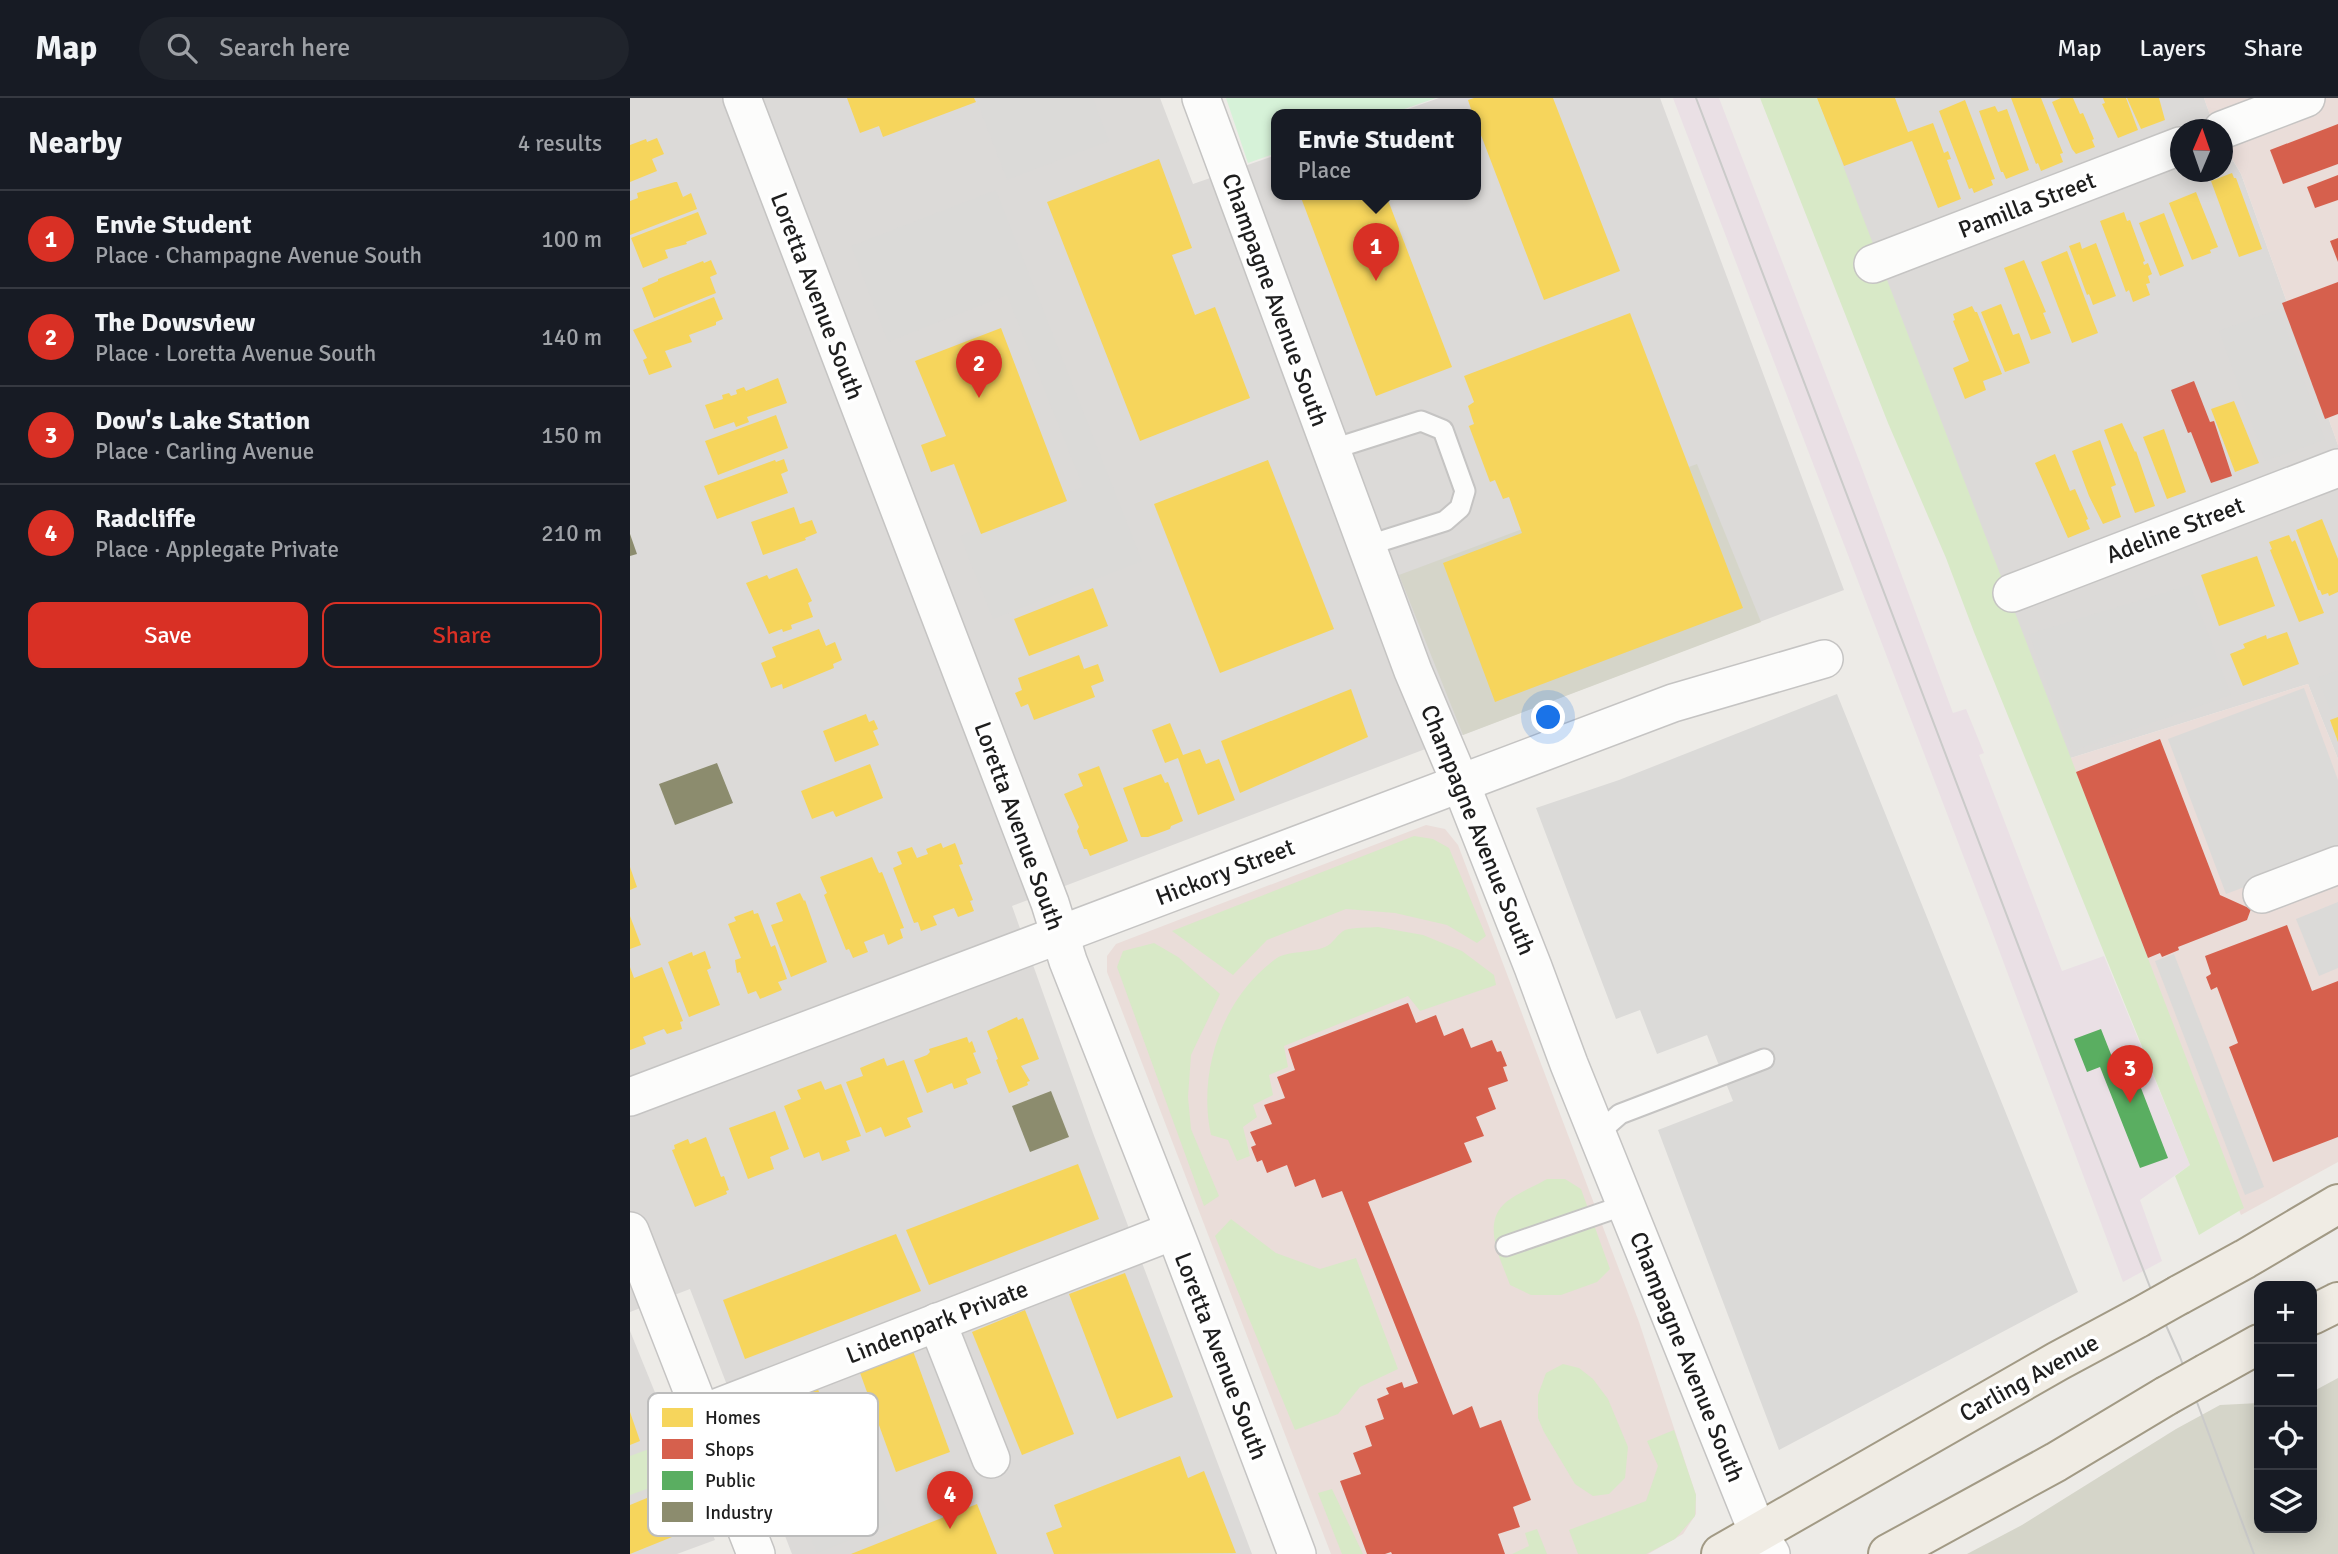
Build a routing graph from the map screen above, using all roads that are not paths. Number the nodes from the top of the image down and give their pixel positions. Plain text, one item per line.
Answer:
1 (741, 98) edge
2 (1201, 98) edge
3 (2306, 98) edge
4 (2233, 126) edge
5 (2170, 150) edge
6 (1873, 264) dead end
7 (1330, 450) junction
8 (2338, 468) edge
9 (1366, 546) junction
10 (2012, 593) dead end
11 (1824, 659) dead end
12 (1460, 782) junction
13 (2338, 865) edge
14 (2262, 894) dead end
15 (1059, 936) junction
16 (1764, 1059) dead end
17 (630, 1097) edge
18 (1597, 1134) junction
19 (2338, 1204) edge
20 (1625, 1205) junction
21 (630, 1231) edge
22 (1173, 1231) junction
23 (1506, 1246) dead end
24 (2338, 1301) edge
25 (2317, 1312) edge
26 (937, 1322) junction
27 (2257, 1344) edge
28 (693, 1393) edge
29 (755, 1393) edge
30 (991, 1459) dead end
31 (749, 1536) edge
32 (1764, 1544) edge
33 (756, 1554) edge
34 (1297, 1554) edge
35 (1721, 1554) edge
36 (1888, 1554) edge

1 - 15 street, Loretta Avenue South
2 - 7 street, Champagne Avenue South
3 - 4 street
5 - 6 street, Pamilla Street
7 - 9 street, Champagne Avenue South
7 - 9 lane
8 - 10 street, Adeline Street
9 - 12 street, Champagne Avenue South
11 - 12 street, Hickory Street
12 - 15 street, Hickory Street
12 - 18 street, Champagne Avenue South
13 - 14 street
15 - 17 street, Hickory Street
15 - 22 street, Loretta Avenue South
16 - 18 lane
18 - 20 street, Champagne Avenue South
19 - 32 main road, Carling Avenue, bridge
20 - 23 lane
20 - 32 street, Champagne Avenue South
21 - 28 street
22 - 26 street, Lindenpark Private
22 - 34 street, Loretta Avenue South
24 - 25 main road
26 - 29 street, Lindenpark Private
26 - 30 street
27 - 36 main road, bridge
31 - 33 street
32 - 35 main road, Carling Avenue

